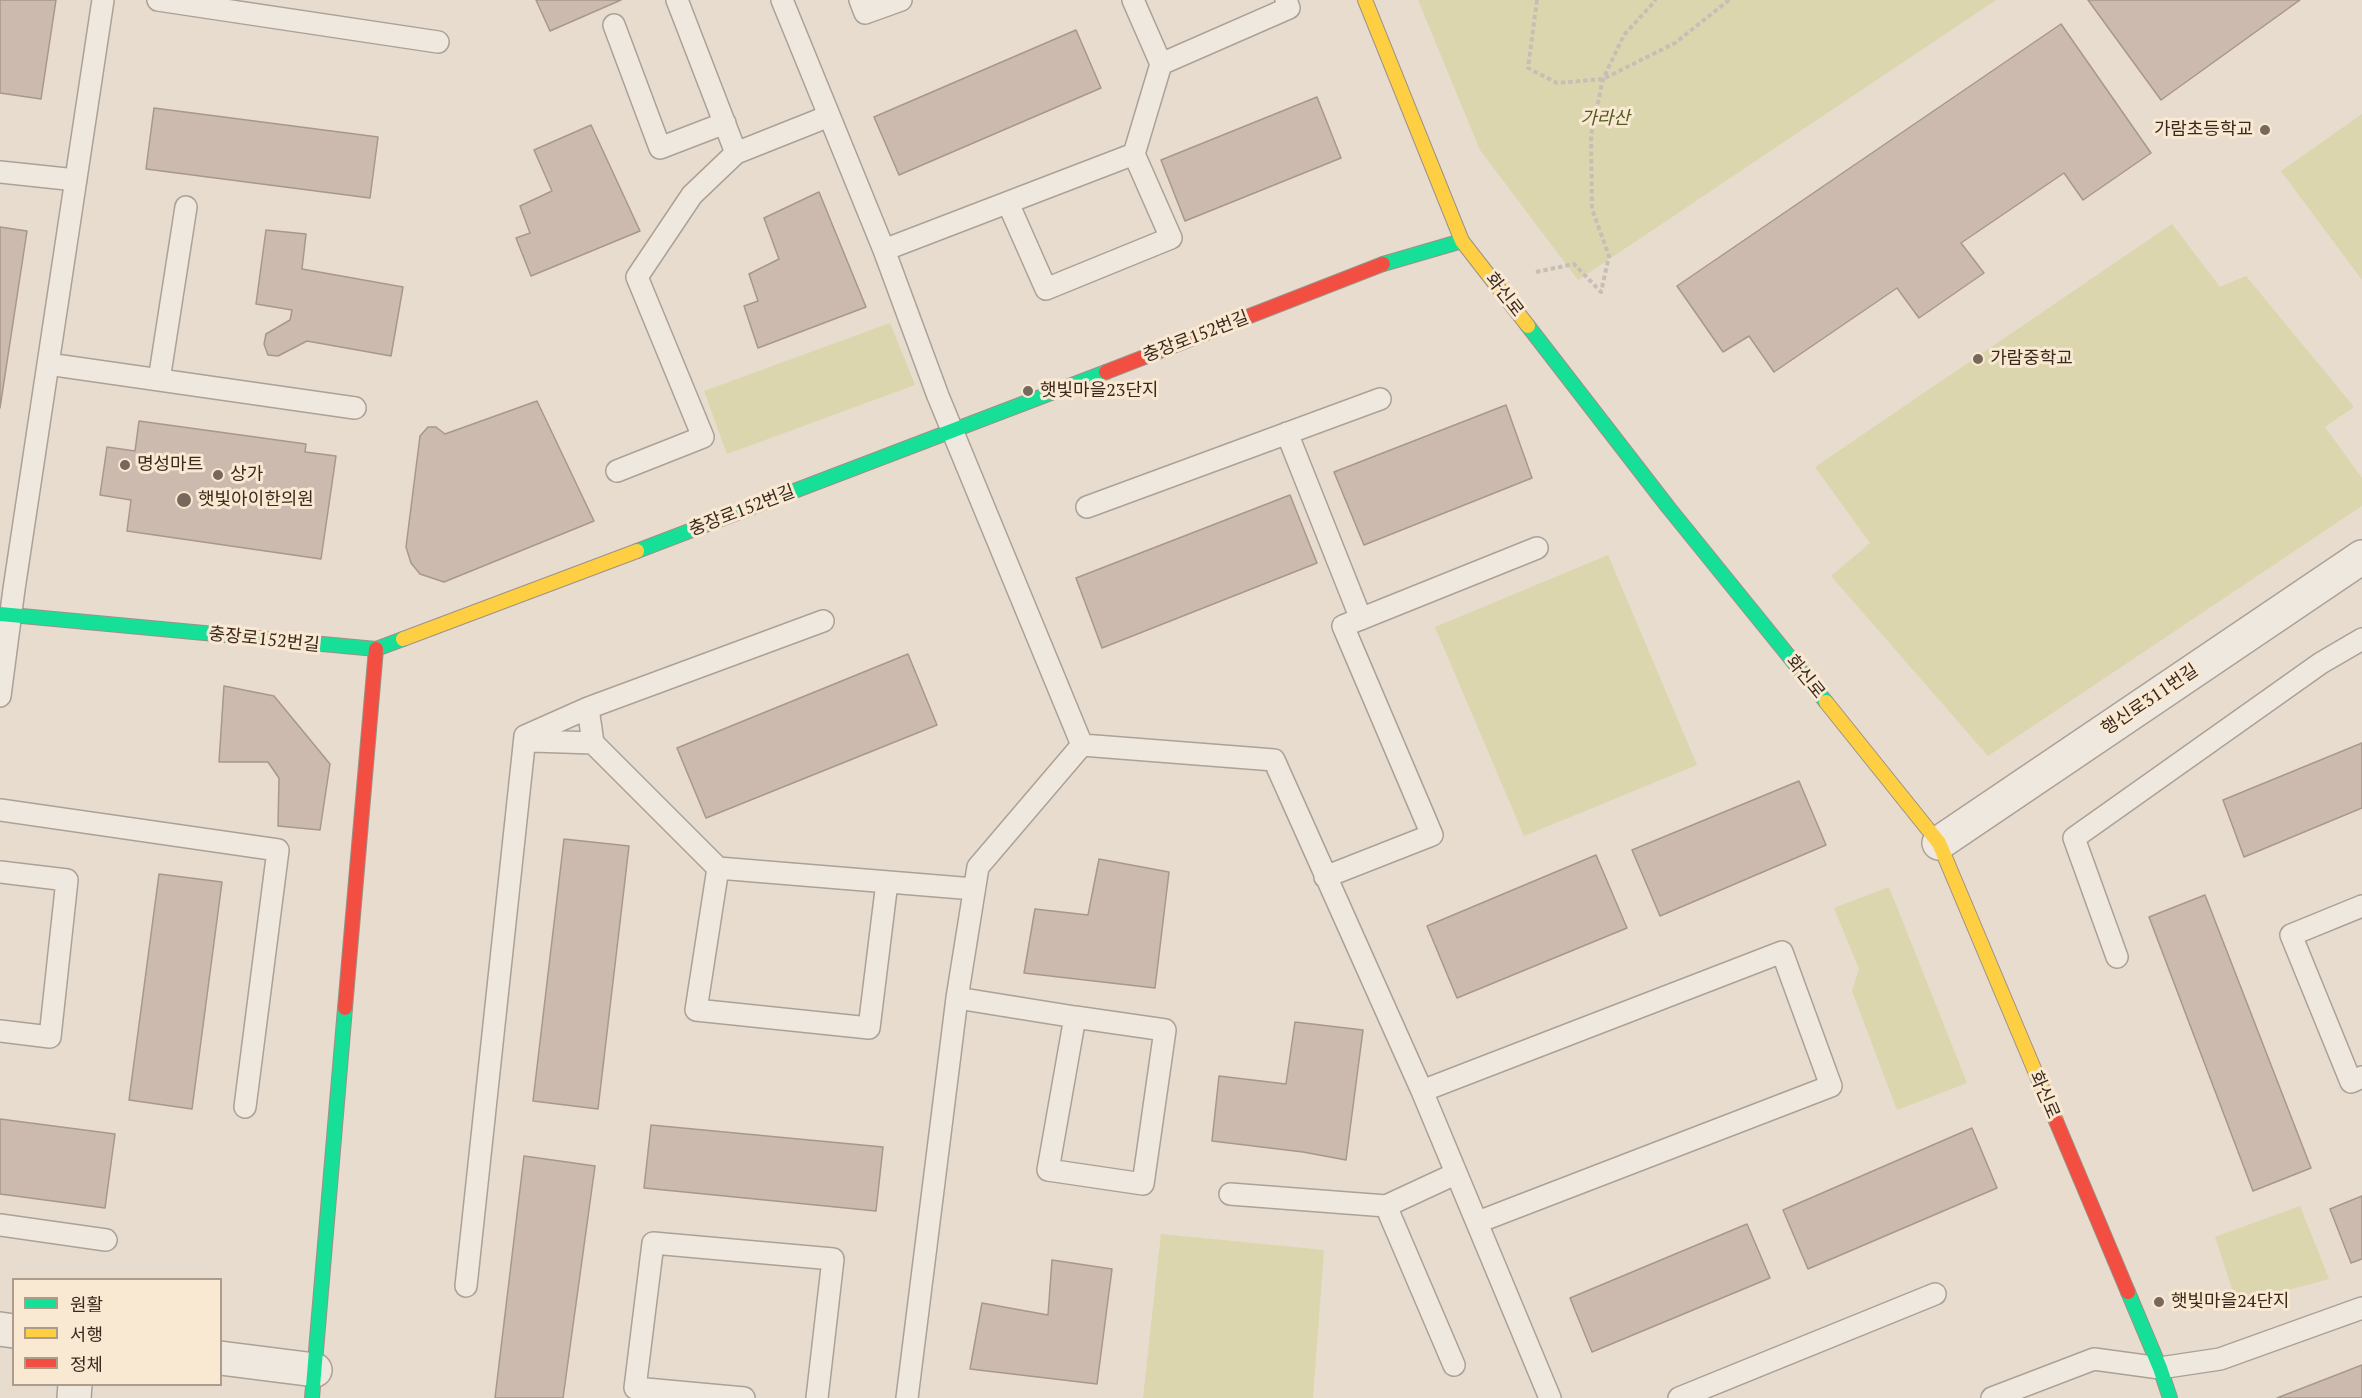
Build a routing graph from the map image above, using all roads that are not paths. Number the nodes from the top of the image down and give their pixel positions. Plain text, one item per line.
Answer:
1 (104, 0) edge
2 (158, 0) edge
3 (677, 0) edge
4 (782, 0) edge
5 (860, 0) edge
6 (901, 0) edge
7 (1133, 0) edge
8 (1286, 0) edge
9 (1365, 0) edge
10 (614, 25) dead end
11 (438, 42) dead end
12 (1161, 64) junction
13 (829, 116) junction
14 (725, 123) junction
15 (736, 153) junction
16 (1134, 154) junction
17 (0, 172) edge
18 (76, 180) junction
19 (1008, 202) junction
20 (186, 207) dead end
21 (1462, 241) junction
22 (884, 250) junction
23 (48, 364) junction
24 (159, 380) junction
25 (1380, 399) dead end
26 (355, 408) dead end
27 (954, 432) junction
28 (1287, 433) junction
29 (617, 471) dead end
30 (1087, 507) dead end
31 (1537, 548) dead end
32 (2362, 557) edge
33 (6, 614) edge
34 (1361, 619) junction
35 (823, 621) dead end
36 (2362, 639) edge
37 (376, 649) junction
38 (0, 696) edge
39 (588, 708) junction
40 (525, 736) junction
41 (593, 743) junction
42 (1082, 745) junction
43 (0, 810) edge
44 (1939, 843) junction
45 (718, 868) junction
46 (0, 872) edge
47 (1325, 877) junction
48 (886, 882) junction
49 (974, 889) junction
50 (2362, 906) edge
51 (2117, 957) dead end
52 (957, 998) junction
53 (1074, 1017) junction
54 (0, 1031) edge
55 (2362, 1077) edge
56 (1422, 1091) junction
57 (245, 1107) dead end
58 (1455, 1174) junction
59 (1230, 1194) dead end
60 (1386, 1206) junction
61 (1478, 1222) junction
62 (0, 1225) edge
63 (106, 1240) dead end
64 (466, 1286) dead end
65 (1935, 1294) dead end
66 (2362, 1308) edge
67 (222, 1359) edge
68 (1454, 1365) dead end
69 (2160, 1368) junction
70 (314, 1384) edge
71 (744, 1398) edge
72 (817, 1398) edge
73 (907, 1398) edge
74 (1550, 1398) edge
75 (1679, 1398) edge
76 (1992, 1398) edge
77 (2170, 1398) edge

1 - 18 lane
2 - 11 lane
3 - 14 lane
4 - 13 lane
5 - 6 lane
7 - 12 lane
8 - 12 lane
9 - 21 street, 화신로
10 - 14 lane
12 - 16 lane
13 - 15 lane
13 - 22 lane
14 - 15 lane
15 - 29 lane
16 - 19 lane
16 - 19 lane
17 - 18 lane
18 - 23 lane
19 - 22 lane
20 - 24 lane
21 - 27 street, 충장로152번길
21 - 44 street, 화신로
22 - 27 lane
23 - 24 lane
23 - 33 lane
24 - 26 lane
25 - 28 lane
27 - 37 street, 충장로152번길
27 - 42 lane
28 - 30 lane
28 - 34 lane
31 - 34 lane
32 - 44 street, 행신로311번길
33 - 37 street, 충장로152번길
33 - 38 lane
34 - 47 lane
35 - 39 lane
36 - 51 lane
37 - 70 street
39 - 40 lane
39 - 41 lane
40 - 41 lane
40 - 64 lane
41 - 45 lane
42 - 47 lane
42 - 49 lane
43 - 57 lane
44 - 69 street, 화신로
45 - 48 lane
45 - 48 lane
46 - 54 lane
47 - 56 lane
48 - 49 lane
49 - 52 lane
50 - 55 lane
52 - 53 lane
52 - 73 lane
53 - 53 lane
56 - 58 lane
56 - 61 lane
58 - 60 lane
58 - 61 lane
59 - 60 lane
60 - 68 lane
61 - 74 lane
62 - 63 lane
65 - 75 lane
66 - 69 lane
67 - 70 street
69 - 76 lane
69 - 77 street, 화신로
71 - 72 lane

